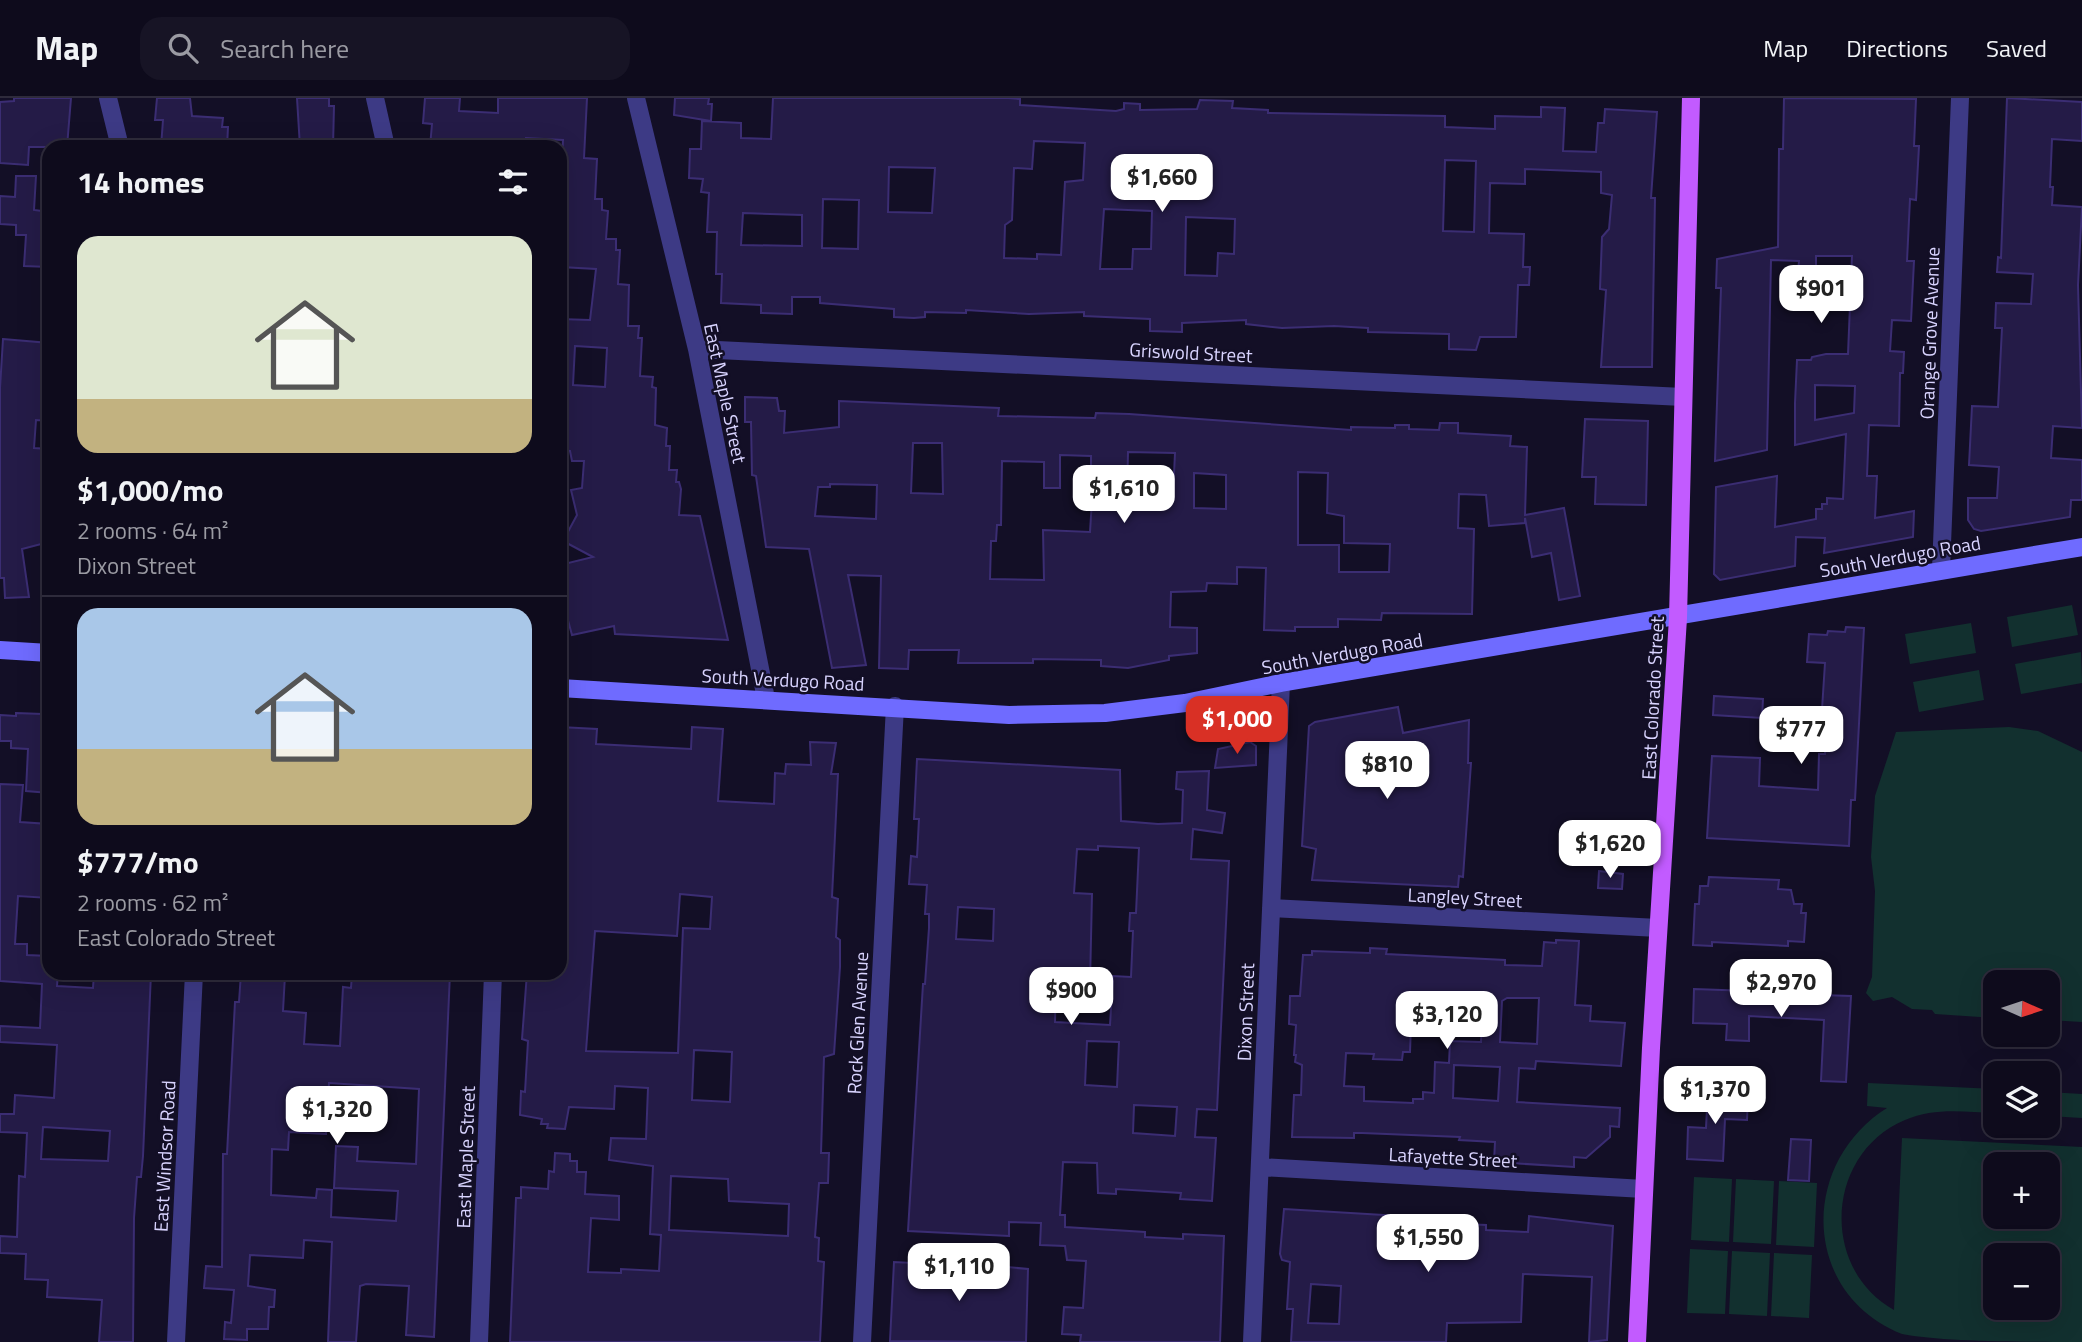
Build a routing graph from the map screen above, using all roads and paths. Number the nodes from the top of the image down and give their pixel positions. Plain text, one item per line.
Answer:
1 (108, 98) edge
2 (375, 98) edge
3 (636, 98) edge
4 (1691, 98) edge
5 (1960, 98) edge
6 (118, 140) edge
7 (384, 140) edge
8 (697, 349) junction
9 (1684, 397) junction
10 (2082, 547) edge
11 (1941, 569) junction
12 (1678, 618) junction
13 (0, 650) edge
14 (42, 653) edge
15 (1282, 683) junction
16 (567, 688) edge
17 (766, 699) junction
18 (895, 706) junction
19 (1271, 908) junction
20 (1658, 928) junction
21 (194, 980) edge
22 (493, 980) edge
23 (1260, 1167) junction
24 (1644, 1189) junction
25 (176, 1342) edge
26 (478, 1342) edge
27 (862, 1342) edge
28 (1252, 1342) edge
29 (1637, 1342) edge

1 - 6 street
2 - 7 street
3 - 8 street, East Maple Street
4 - 9 main road, East Colorado Street
5 - 11 street, Orange Grove Avenue
8 - 9 street, Griswold Street
8 - 17 street, East Maple Street
9 - 12 main road, East Colorado Street
10 - 11 main road, South Verdugo Road
11 - 12 main road, South Verdugo Road
12 - 15 main road, South Verdugo Road
12 - 20 main road, East Colorado Street
13 - 14 main road
15 - 18 main road, South Verdugo Road
15 - 19 street, Dixon Street
16 - 17 main road, South Verdugo Road
17 - 18 main road, South Verdugo Road
18 - 27 street, Rock Glen Avenue
19 - 20 street, Langley Street
19 - 23 street, Dixon Street
20 - 24 main road, East Colorado Street
21 - 25 street, East Windsor Road
22 - 26 street, East Maple Street
23 - 24 street, Lafayette Street
23 - 28 street, Dixon Street
24 - 29 main road, East Colorado Street

